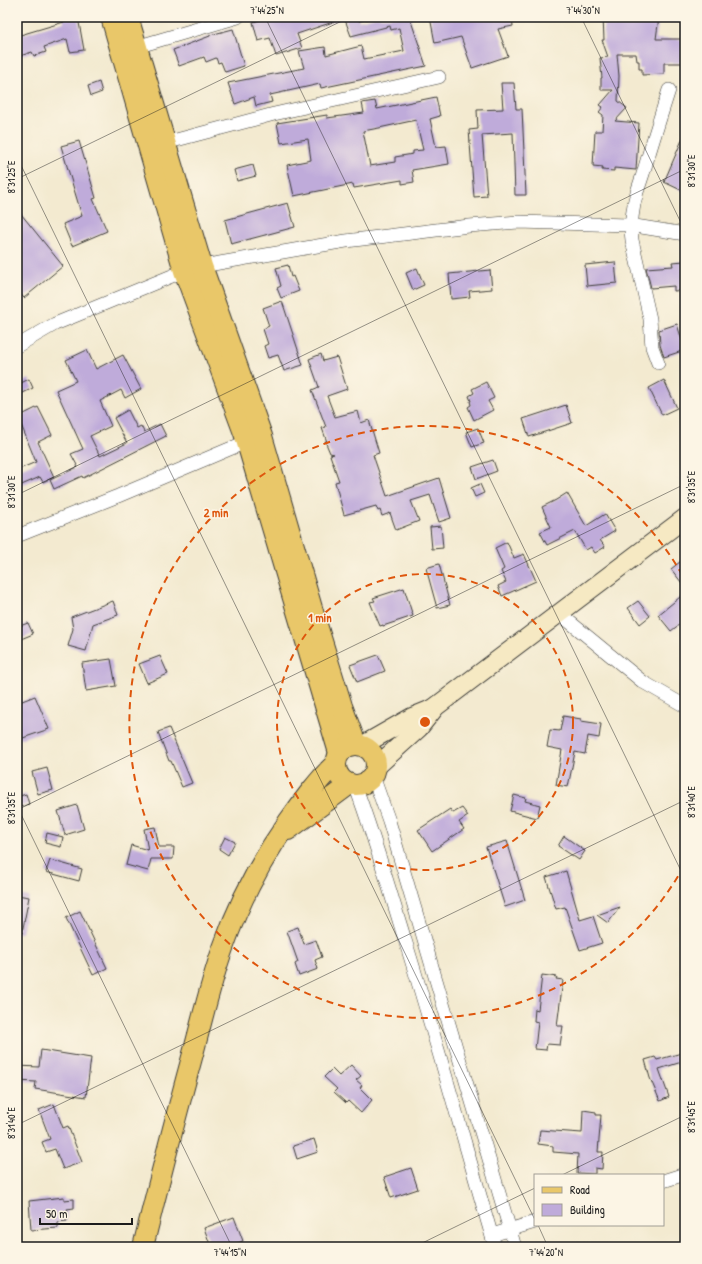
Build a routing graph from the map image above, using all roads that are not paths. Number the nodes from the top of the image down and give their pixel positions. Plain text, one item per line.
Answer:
1 (111, 17) edge
2 (128, 17) edge
3 (238, 17) edge
4 (136, 47) junction
5 (439, 77) dead end
6 (669, 90) dead end
7 (148, 116) junction
8 (165, 143) junction
9 (632, 226) junction
10 (685, 234) edge
11 (193, 269) junction
12 (17, 346) edge
13 (658, 364) dead end
14 (246, 442) junction
15 (685, 518) edge
16 (17, 536) edge
17 (560, 614) junction
18 (685, 706) edge
19 (434, 708) junction
20 (348, 751) junction
21 (375, 771) junction
22 (352, 785) junction
23 (278, 837) junction
24 (685, 1174) edge
25 (664, 1181) edge
26 (534, 1222) edge
27 (510, 1230) junction
28 (494, 1241) edge
29 (143, 1247) edge
30 (514, 1247) edge

1 - 7 main road
2 - 4 main road
3 - 4 street
4 - 7 main road
5 - 8 street
6 - 9 street
7 - 8 main road
7 - 11 main road
8 - 11 main road
9 - 10 street
9 - 11 street
9 - 13 street
11 - 12 street
11 - 14 main road
11 - 20 main road
14 - 16 street
14 - 20 main road
15 - 17 main road
17 - 18 street
17 - 19 main road
19 - 20 main road
19 - 21 main road
20 - 21 main road
20 - 22 main road
20 - 23 main road
21 - 22 main road
21 - 27 street
22 - 23 main road
22 - 28 street
23 - 29 main road
24 - 25 street
26 - 27 street
27 - 28 street
27 - 30 street

